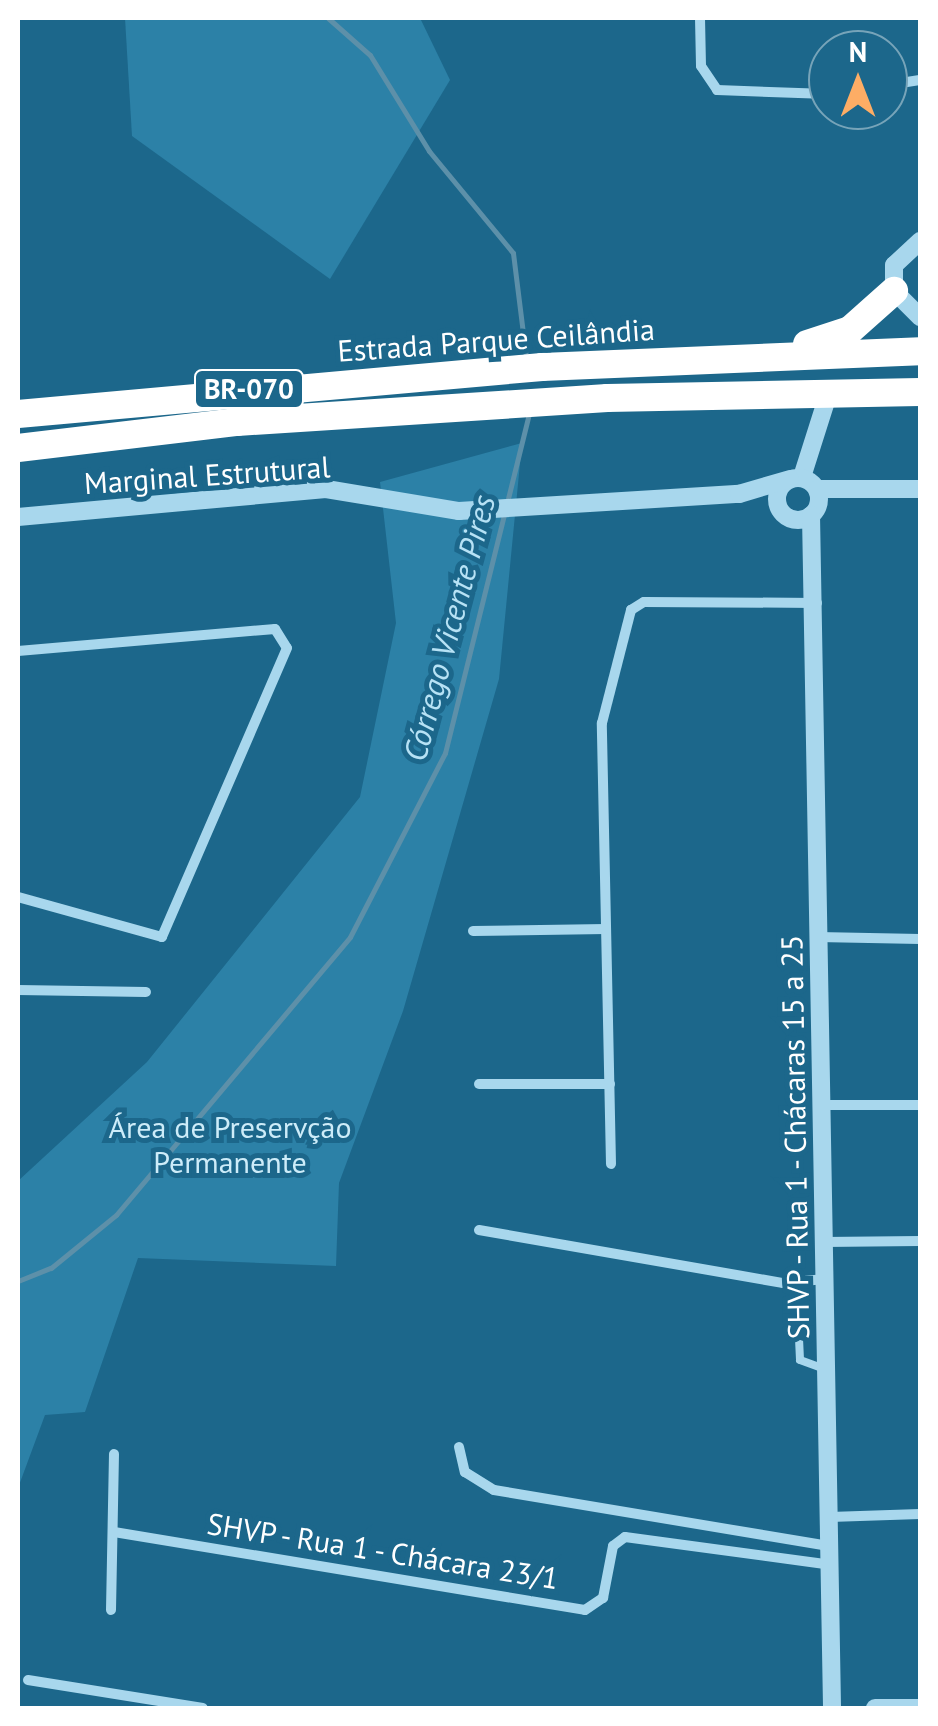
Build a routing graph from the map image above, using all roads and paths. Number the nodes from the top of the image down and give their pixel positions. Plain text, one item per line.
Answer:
1 (700, 18) edge
2 (808, 93) edge
3 (920, 241) edge
4 (894, 291) junction
5 (920, 317) edge
6 (920, 351) edge
7 (762, 354) junction
8 (920, 392) edge
9 (828, 395) junction
10 (18, 414) edge
11 (21, 449) edge
12 (796, 478) junction
13 (920, 489) edge
14 (818, 490) junction
15 (739, 494) junction
16 (811, 516) junction
17 (18, 517) edge
18 (787, 517) junction
19 (814, 565) junction
20 (818, 603) junction
21 (18, 651) edge
22 (18, 897) edge
23 (606, 929) junction
24 (473, 931) dead end
25 (818, 937) junction
26 (920, 939) edge
27 (18, 990) edge
28 (146, 992) dead end
29 (479, 1084) dead end
30 (610, 1084) junction
31 (822, 1105) junction
32 (920, 1105) edge
33 (611, 1164) dead end
34 (479, 1230) dead end
35 (920, 1241) edge
36 (824, 1242) junction
37 (816, 1280) junction
38 (828, 1370) junction
39 (458, 1446) dead end
40 (114, 1454) dead end
41 (920, 1514) edge
42 (830, 1517) junction
43 (114, 1532) junction
44 (832, 1556) junction
45 (111, 1610) dead end
46 (28, 1680) dead end
47 (203, 1708) edge
48 (832, 1708) edge
49 (875, 1708) edge
50 (920, 1708) edge

1 - 2 street
3 - 4 street
4 - 5 street
4 - 7 highway
6 - 7 highway, Estrada Parque Ceilândia / BR-070
7 - 10 highway, Estrada Parque Ceilândia / BR-070
8 - 9 highway, BR-070
9 - 11 highway, BR-070
9 - 12 street
12 - 14 street
12 - 15 street, Marginal Estrutural
12 - 18 street
13 - 14 street
14 - 16 street
15 - 17 street, Marginal Estrutural
15 - 18 street
16 - 18 street
16 - 19 street, SHVP - Rua 1 - Chácaras 15 a 25
18 - 19 street, SHVP - Rua 1 - Chácaras 15 a 25
19 - 20 street, SHVP - Rua 1 - Chácaras 15 a 25
20 - 23 street
20 - 25 street, SHVP - Rua 1 - Chácaras 15 a 25
21 - 22 street
23 - 24 street
23 - 30 street
25 - 26 street
25 - 31 street, SHVP - Rua 1 - Chácaras 15 a 25
27 - 28 street
29 - 30 street
30 - 33 street
31 - 32 street
31 - 36 street, SHVP - Rua 1 - Chácaras 15 a 25
34 - 37 street
35 - 36 street
36 - 37 street, SHVP - Rua 1 - Chácaras 15 a 25
37 - 38 street, SHVP - Rua 1 - Chácaras 15 a 25
37 - 38 lane
38 - 42 street, SHVP - Rua 1 - Chácaras 15 a 25
39 - 44 street
40 - 43 street
41 - 42 street
42 - 44 street, SHVP - Rua 1 - Chácaras 15 a 25
43 - 44 street, SHVP - Rua 1 - Chácara 23/1
43 - 45 street
44 - 48 street, SHVP - Rua 1 - Chácaras 15 a 25
46 - 47 street
49 - 50 street

